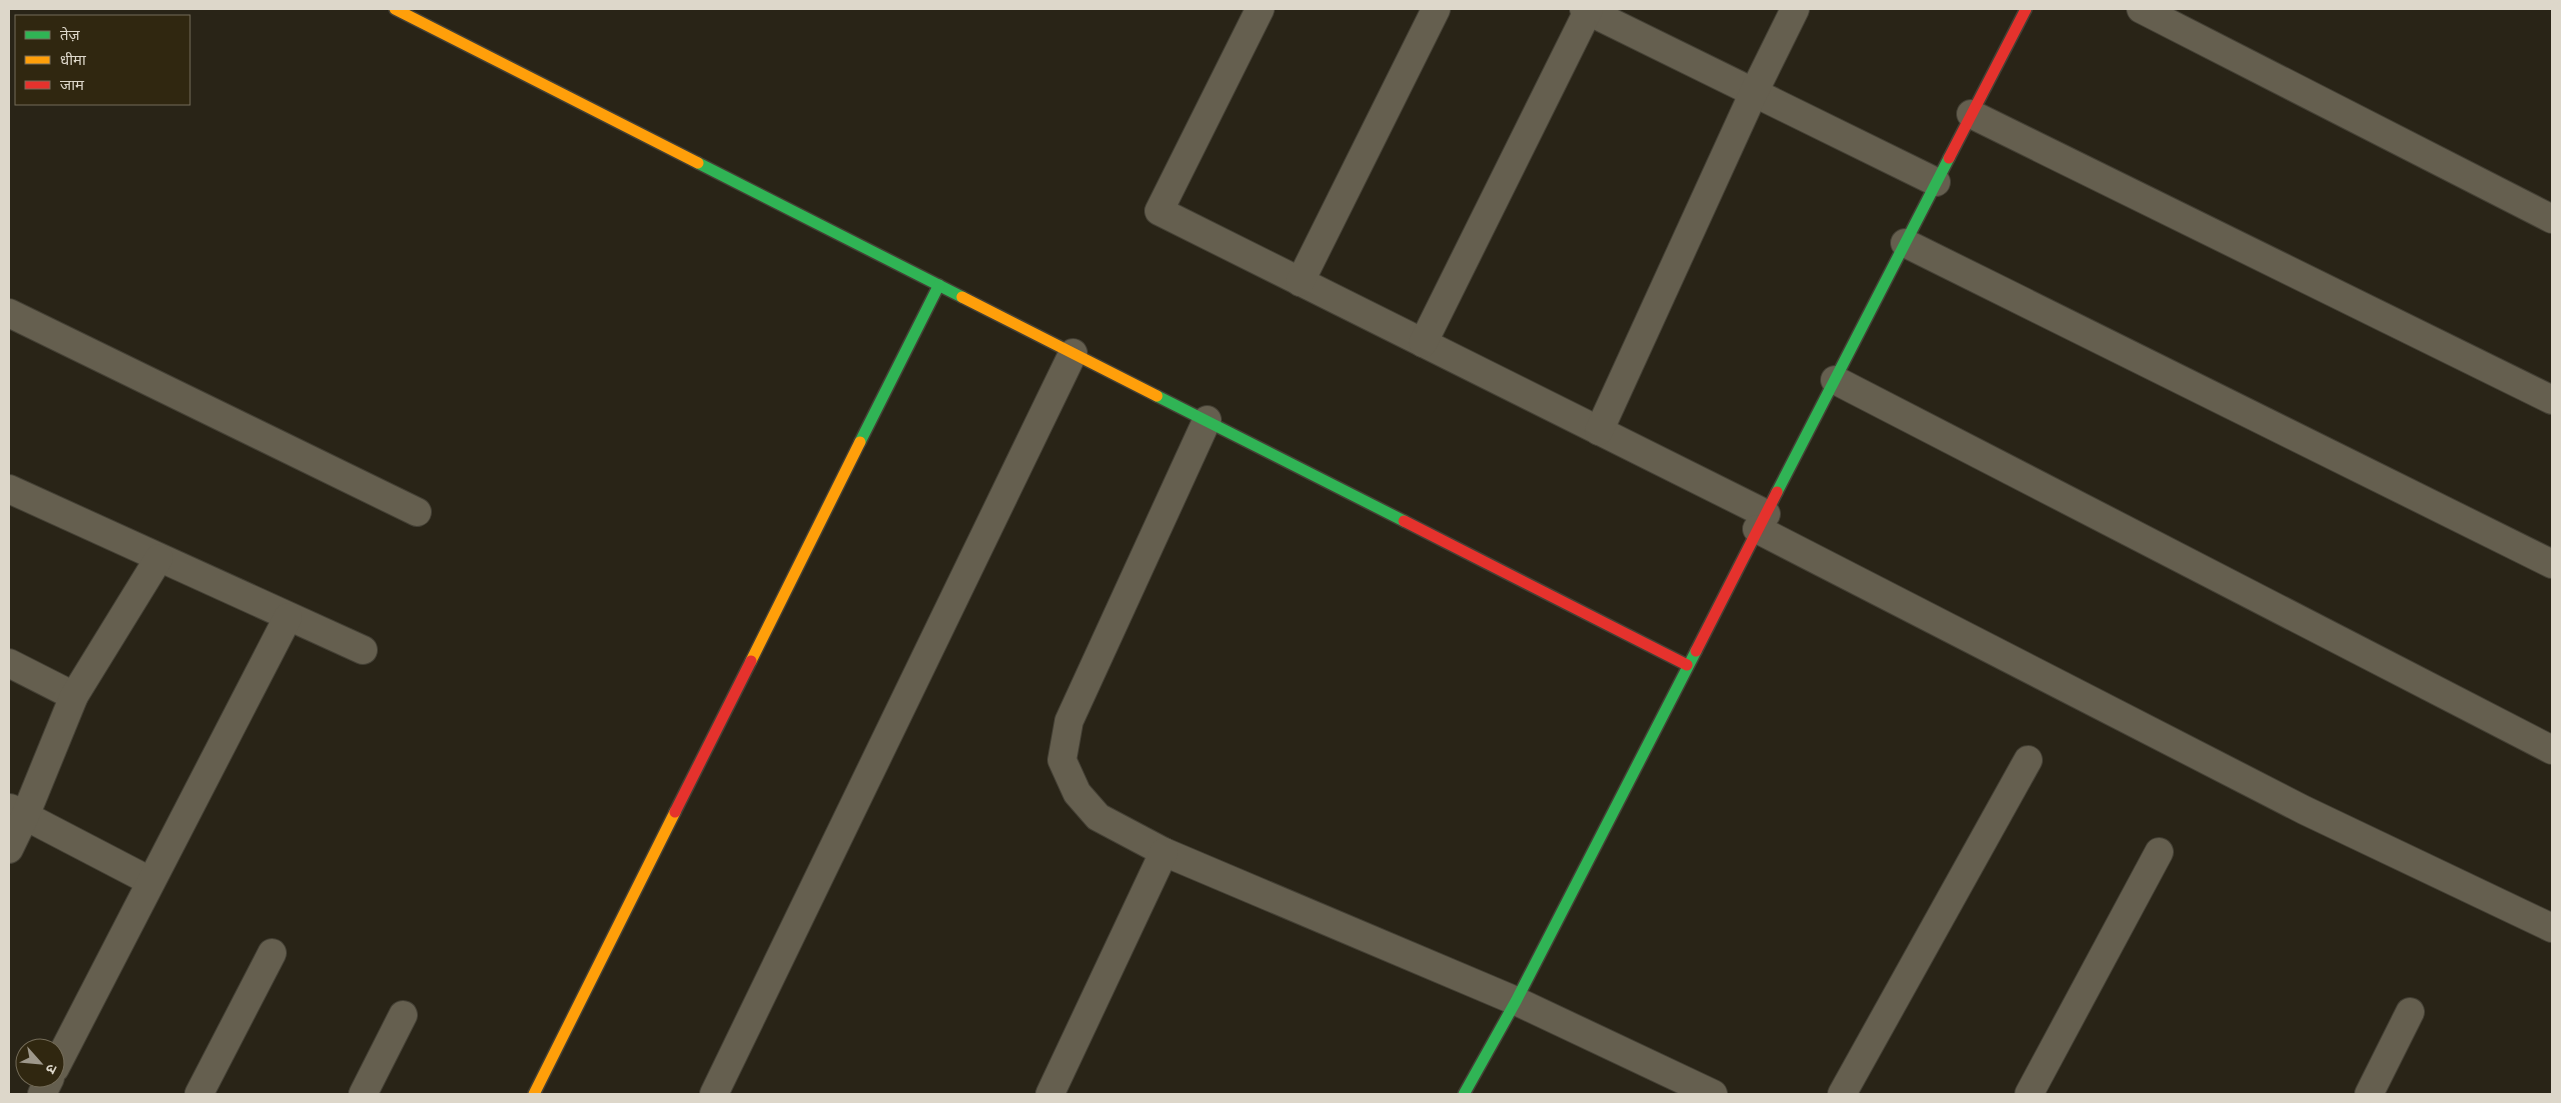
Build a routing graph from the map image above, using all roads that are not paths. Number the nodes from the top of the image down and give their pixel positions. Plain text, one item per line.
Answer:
1 (395, 9) edge
2 (1260, 9) edge
3 (1436, 9) edge
4 (1587, 9) edge
5 (1795, 9) edge
6 (2026, 9) edge
7 (2140, 9) edge
8 (1754, 92) junction
9 (1971, 114) junction
10 (1936, 182) junction
11 (2552, 219) edge
12 (1905, 243) junction
13 (1300, 282) junction
14 (939, 285) junction
15 (9, 313) edge
16 (1423, 343) junction
17 (1073, 353) junction
18 (1835, 380) junction
19 (2552, 400) edge
20 (1207, 420) junction
21 (1599, 430) junction
22 (9, 489) edge
23 (418, 512) dead end
24 (1761, 521) junction
25 (159, 558) junction
26 (2552, 564) edge
27 (288, 617) junction
28 (363, 650) dead end
29 (9, 663) edge
30 (1687, 665) junction
31 (74, 696) junction
32 (2552, 750) edge
33 (2028, 760) dead end
34 (17, 812) edge
35 (9, 848) edge
36 (1164, 852) junction
37 (2160, 852) dead end
38 (150, 881) junction
39 (2552, 928) edge
40 (272, 953) dead end
41 (1516, 1001) junction
42 (2410, 1012) dead end
43 (403, 1015) dead end
44 (65, 1048) edge
45 (1680, 1087) edge
46 (199, 1094) edge
47 (363, 1094) edge
48 (534, 1094) edge
49 (714, 1094) edge
50 (1050, 1094) edge
51 (1464, 1094) edge
52 (1713, 1094) edge
53 (1842, 1094) edge
54 (2029, 1094) edge
55 (2369, 1094) edge

1 - 14 street
2 - 13 street
3 - 13 street
4 - 8 street
4 - 16 street
5 - 8 street
6 - 9 street
7 - 11 street
8 - 10 street
8 - 21 street
9 - 10 street
9 - 19 street
10 - 12 street
12 - 18 street
12 - 26 street
13 - 16 street
14 - 17 street
14 - 48 street
15 - 23 street
16 - 21 street
17 - 20 street
17 - 49 street
18 - 24 street
18 - 32 street
20 - 30 street
20 - 36 street
21 - 24 street
22 - 25 street
24 - 30 street
24 - 39 street
25 - 27 street
25 - 31 street
27 - 28 street
27 - 38 street
29 - 31 street
30 - 41 street
31 - 34 street
33 - 53 street
34 - 35 street
34 - 38 street
36 - 41 street
36 - 50 street
37 - 54 street
38 - 44 street
40 - 46 street
41 - 45 street
41 - 51 street
42 - 55 street
43 - 47 street
45 - 52 street

